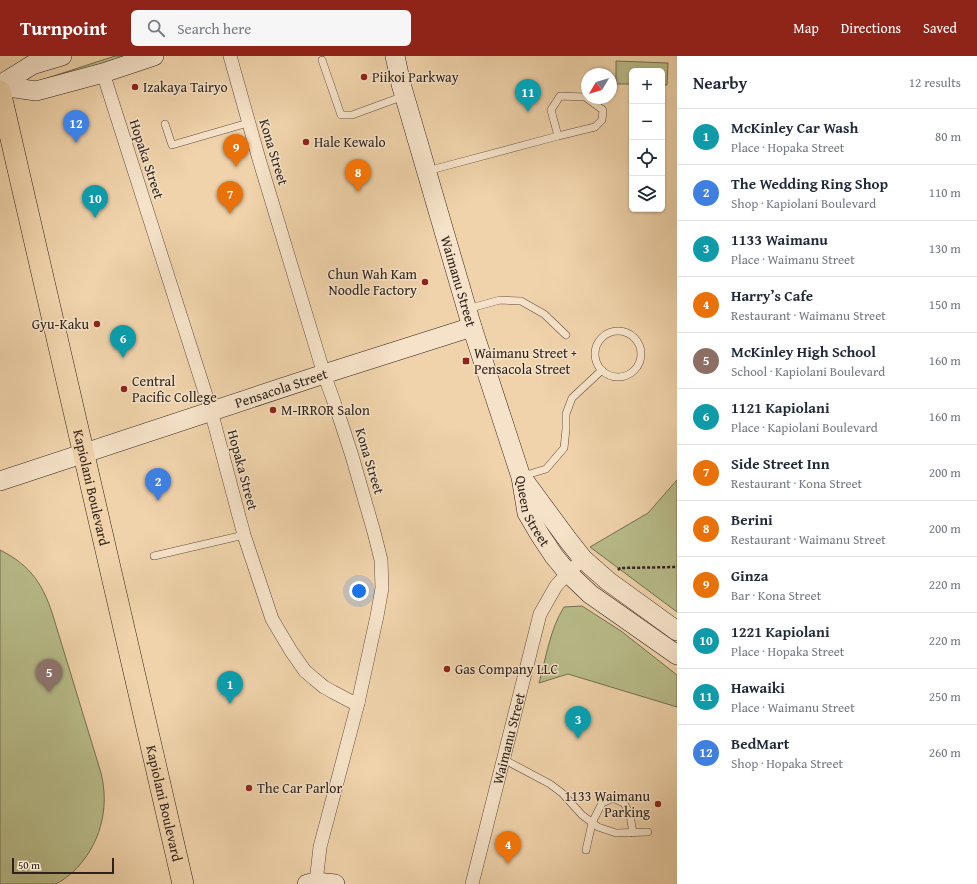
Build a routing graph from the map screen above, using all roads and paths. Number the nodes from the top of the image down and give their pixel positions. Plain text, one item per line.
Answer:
1 (62, 56) edge
2 (154, 56) edge
3 (230, 56) edge
4 (389, 56) edge
5 (395, 56) edge
6 (322, 60) dead end
7 (103, 73) junction
8 (0, 85) edge
9 (403, 90) junction
10 (0, 91) edge
11 (248, 123) junction
12 (166, 124) dead end
13 (558, 136) junction
14 (426, 172) junction
15 (466, 309) junction
16 (472, 327) junction
17 (566, 335) dead end
18 (602, 370) junction
19 (324, 374) junction
20 (211, 411) junction
21 (83, 453) junction
22 (521, 477) junction
23 (0, 481) edge
24 (244, 535) junction
25 (154, 556) dead end
26 (583, 559) junction
27 (677, 567) edge
28 (568, 573) junction
29 (608, 581) junction
30 (677, 631) edge
31 (677, 655) edge
32 (358, 703) junction
33 (504, 759) junction
34 (592, 823) junction
35 (648, 832) dead end
36 (633, 833) junction
37 (586, 850) dead end
38 (311, 883) edge
39 (183, 884) edge
40 (335, 884) edge
41 (472, 884) edge

1 - 8 street
2 - 7 street
3 - 11 street, Kona Street
4 - 9 street, Waimanu Street
5 - 9 street, Waimanu Street
6 - 9 lane
7 - 8 street
7 - 20 street, Hopaka Street
9 - 14 street, Waimanu Street
10 - 21 main road, Kapiolani Boulevard
11 - 12 lane
11 - 19 street, Kona Street
13 - 13 lane
13 - 14 lane
14 - 15 street, Waimanu Street
15 - 16 street, Waimanu Street
15 - 17 lane
16 - 19 street, Pensacola Street
16 - 22 street, Waimanu Street
18 - 18 lane
18 - 22 lane
19 - 20 street, Pensacola Street
19 - 32 street, Kona Street
20 - 21 street, Pensacola Street
20 - 24 street, Hopaka Street
21 - 23 street, Pensacola Street
21 - 39 main road, Kapiolani Boulevard
22 - 26 street, Queen Street
22 - 28 street, Queen Street
24 - 25 lane
24 - 32 street, Hopaka Street
26 - 28 street, Waimanu Street
26 - 29 street, Queen Street
27 - 29 path
28 - 31 street, Queen Street
28 - 33 street, Waimanu Street
29 - 30 street, Queen Street
32 - 38 street, Kona Street
33 - 34 lane
33 - 41 street, Waimanu Street
34 - 36 lane
34 - 36 lane
34 - 37 lane
35 - 36 lane
38 - 40 street

